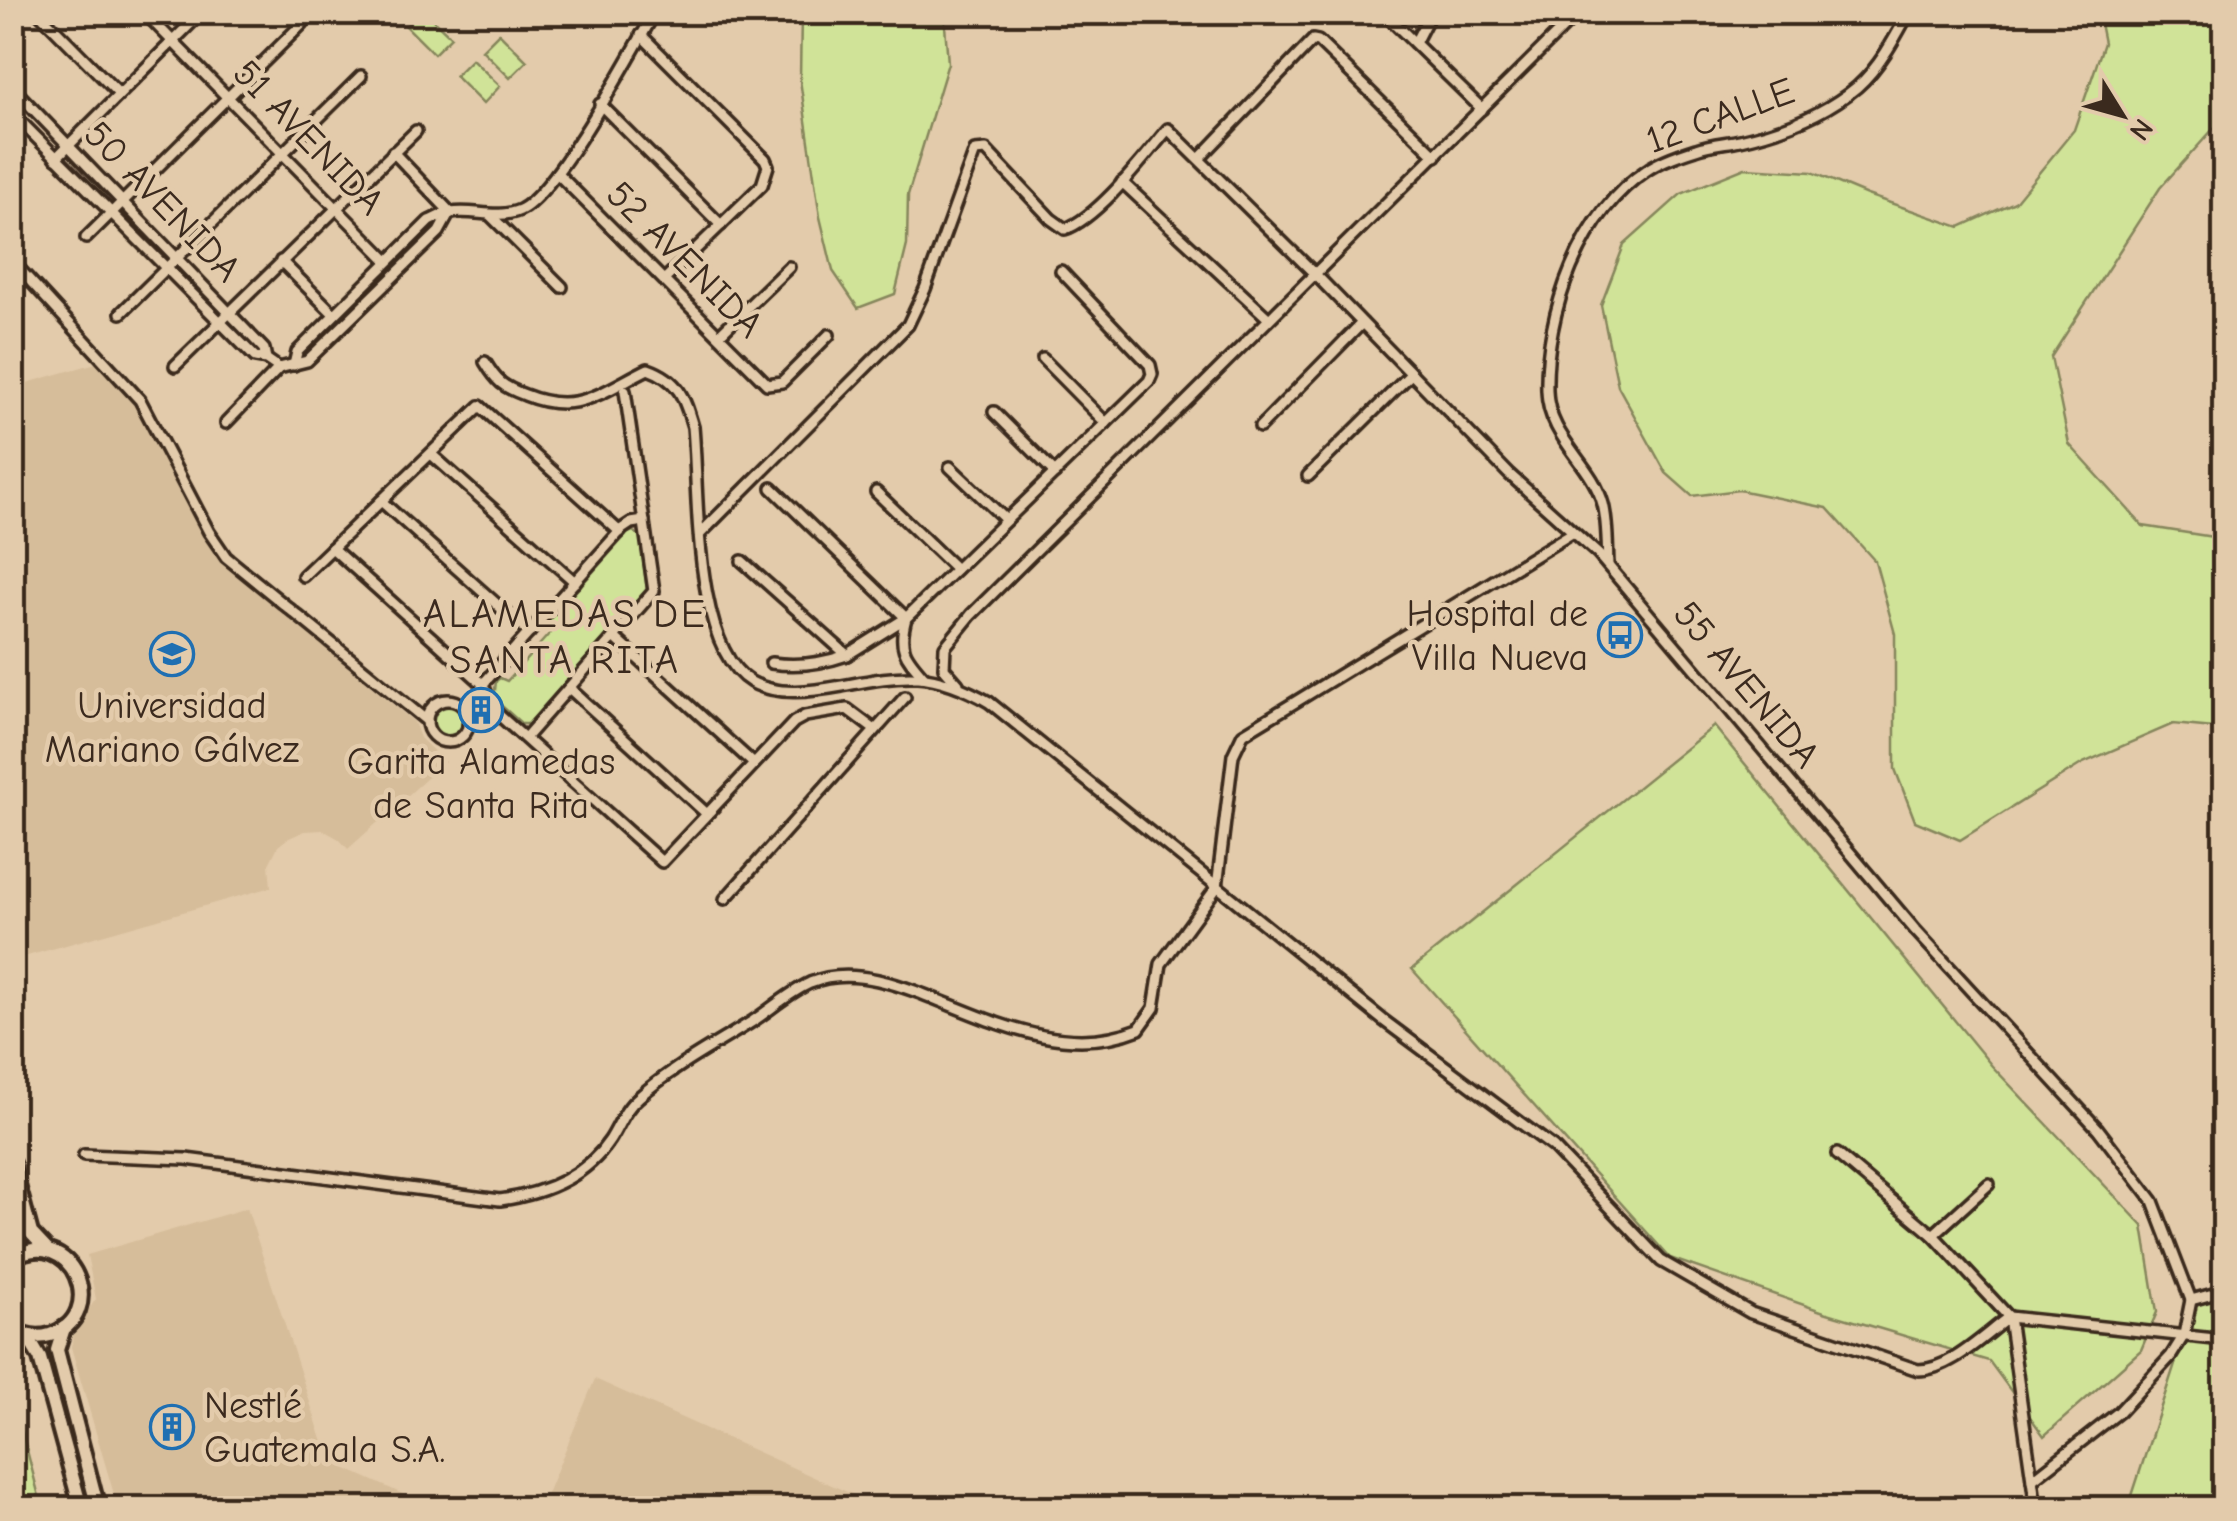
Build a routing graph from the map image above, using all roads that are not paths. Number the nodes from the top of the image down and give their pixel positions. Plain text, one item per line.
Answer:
1 (38, 12) edge
2 (144, 12) edge
3 (202, 12) edge
4 (655, 12) edge
5 (1383, 12) edge
6 (1432, 12) edge
7 (1579, 12) edge
8 (1909, 12) edge
9 (303, 24) dead end
10 (642, 35) junction
11 (173, 42) junction
12 (1414, 43) junction
13 (361, 76) dead end
14 (12, 87) edge
15 (119, 94) junction
16 (228, 97) junction
17 (600, 104) junction
18 (1482, 109) junction
19 (12, 112) edge
20 (416, 130) dead end
21 (68, 146) junction
22 (393, 152) junction
23 (282, 153) junction
24 (1436, 156) junction
25 (56, 158) junction
26 (1199, 159) junction
27 (558, 173) junction
28 (1122, 182) junction
29 (122, 202) junction
30 (336, 208) junction
31 (450, 212) junction
32 (111, 213) junction
33 (490, 215) junction
34 (722, 225) junction
35 (86, 238) dead end
36 (177, 258) junction
37 (12, 261) edge
38 (281, 261) junction
39 (388, 261) junction
40 (789, 267) dead end
41 (166, 268) junction
42 (1060, 272) dead end
43 (1314, 273) junction
44 (664, 280) junction
45 (562, 287) dead end
46 (229, 312) junction
47 (121, 313) dead end
48 (334, 314) junction
49 (1269, 319) junction
50 (220, 322) junction
51 (1362, 324) junction
52 (719, 335) junction
53 (829, 336) dead end
54 (1043, 358) dead end
55 (266, 359) junction
56 (486, 362) dead end
57 (294, 365) junction
58 (175, 366) dead end
59 (278, 368) junction
60 (1411, 374) junction
61 (625, 392) dead end
62 (994, 412) dead end
63 (226, 423) dead end
64 (1106, 423) junction
65 (1260, 427) dead end
66 (431, 454) junction
67 (950, 467) dead end
68 (1054, 472) junction
69 (1308, 476) dead end
70 (772, 488) dead end
71 (876, 492) dead end
72 (381, 501) junction
73 (1006, 520) junction
74 (644, 521) junction
75 (620, 532) junction
76 (700, 534) junction
77 (1572, 534) junction
78 (332, 548) junction
79 (742, 561) dead end
80 (956, 568) junction
81 (1608, 568) junction
82 (304, 576) dead end
83 (574, 582) junction
84 (906, 618) junction
85 (529, 633) junction
86 (614, 638) junction
87 (846, 656) junction
88 (771, 664) dead end
89 (926, 678) junction
90 (484, 684) junction
91 (958, 684) junction
92 (569, 688) junction
93 (905, 697) dead end
94 (404, 704) junction
95 (463, 707) junction
96 (431, 708) junction
97 (495, 710) junction
98 (426, 721) junction
99 (468, 725) junction
100 (875, 730) junction
101 (525, 738) junction
102 (754, 764) junction
103 (707, 814) junction
104 (1217, 887) junction
105 (724, 899) dead end
106 (1837, 1154) dead end
107 (84, 1155) dead end
108 (12, 1163) edge
109 (1988, 1184) dead end
110 (12, 1221) edge
111 (1933, 1235) junction
112 (48, 1251) junction
113 (12, 1256) edge
114 (2224, 1291) edge
115 (2191, 1300) junction
116 (2010, 1318) junction
117 (64, 1328) junction
118 (12, 1329) edge
119 (2184, 1335) junction
120 (27, 1336) junction
121 (2224, 1340) edge
122 (2032, 1480) junction
123 (81, 1508) edge
124 (98, 1508) edge
125 (2036, 1508) edge

1 - 15 street
2 - 11 street, 51 AVENIDA
3 - 11 street
4 - 10 street
5 - 12 street
6 - 12 street
7 - 18 street
8 - 81 street, 12 CALLE
9 - 16 street
10 - 17 street
10 - 34 street
11 - 15 street
11 - 16 street, 51 AVENIDA
12 - 18 street
13 - 23 street
14 - 21 street, 50 AVENIDA
15 - 21 street
16 - 23 street, 51 AVENIDA
16 - 29 street
17 - 27 street
17 - 34 street
18 - 24 street
19 - 25 street, 50 AVENIDA
20 - 22 street
21 - 25 street
21 - 29 street, 50 AVENIDA
22 - 30 street
22 - 31 street
23 - 30 street, 51 AVENIDA
23 - 36 street
24 - 26 street
24 - 43 street
25 - 32 street, 50 AVENIDA
26 - 28 street, 55 AVENIDA
26 - 43 street, 55 AVENIDA
27 - 33 street
27 - 44 street, 52 AVENIDA
28 - 49 street
28 - 76 street
29 - 32 street
29 - 36 street, 50 AVENIDA
30 - 38 street
30 - 39 street, 51 AVENIDA
31 - 33 street
31 - 39 street
31 - 57 street
32 - 35 street
32 - 41 street, 50 AVENIDA
33 - 45 street
34 - 44 street
36 - 41 street
36 - 46 street, 50 AVENIDA
37 - 94 street
38 - 46 street
38 - 48 street
39 - 48 street
40 - 52 street
41 - 47 street
41 - 50 street, 50 AVENIDA
42 - 64 street
43 - 49 street
43 - 51 street, 55 AVENIDA
44 - 52 street, 52 AVENIDA
46 - 50 street
46 - 55 street, 50 AVENIDA
48 - 57 street
49 - 91 street
50 - 55 street, 50 AVENIDA
50 - 58 street
51 - 60 street, 55 AVENIDA
51 - 65 street
52 - 53 street, 52 AVENIDA
54 - 64 street
55 - 59 street, 50 AVENIDA
56 - 76 street
57 - 59 street
59 - 63 street
60 - 69 street
60 - 77 street, 55 AVENIDA
61 - 74 street
62 - 68 street
64 - 68 street
66 - 72 street
66 - 75 street
66 - 83 street
67 - 73 street
68 - 73 street
70 - 84 street
71 - 80 street
72 - 78 street
72 - 85 street
73 - 80 street
74 - 75 street
74 - 86 street
75 - 83 street
76 - 89 street
77 - 81 street, 55 AVENIDA
77 - 104 street
78 - 82 street
78 - 90 street
79 - 87 street
80 - 84 street
81 - 115 street, 55 AVENIDA
83 - 85 street
84 - 87 street
84 - 89 street
85 - 90 street
86 - 92 street
86 - 102 street
87 - 88 street
89 - 91 street
90 - 95 street
90 - 97 street
91 - 104 street
92 - 101 street
92 - 103 street
93 - 100 street
94 - 96 street
94 - 98 street
95 - 96 street
95 - 99 street
96 - 98 street
97 - 99 street
97 - 101 street
98 - 99 street
100 - 102 street
100 - 105 street
101 - 103 street
102 - 103 street
104 - 107 street
104 - 116 street
106 - 111 street
108 - 112 main road
109 - 111 street
110 - 113 main road
111 - 116 street
112 - 113 main road
112 - 117 main road
114 - 115 street
115 - 119 street
116 - 119 street
116 - 122 street
117 - 120 main road
117 - 124 main road
118 - 120 main road
119 - 121 street
119 - 122 street
120 - 123 main road
122 - 125 street

